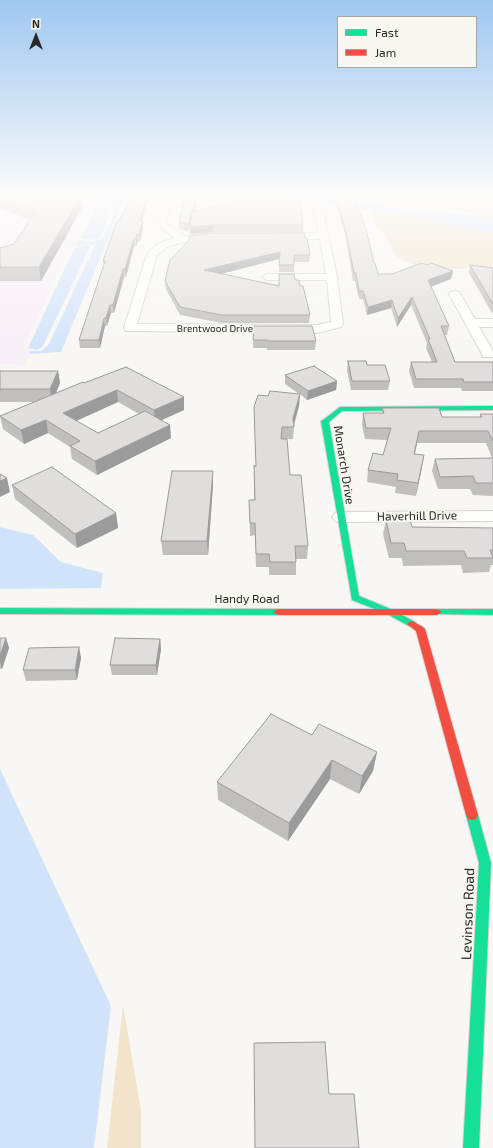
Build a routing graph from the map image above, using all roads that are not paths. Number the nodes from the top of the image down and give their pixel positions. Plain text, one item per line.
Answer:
1 (158, 250) edge
2 (327, 250) edge
3 (267, 277) dead end
4 (332, 277) junction
5 (455, 294) dead end
6 (471, 323) junction
7 (493, 323) edge
8 (488, 354) dead end
9 (493, 408) edge
10 (493, 516) edge
11 (340, 517) junction
12 (0, 610) edge
13 (390, 612) junction
14 (493, 612) edge
15 (472, 1148) edge

1 - 4 street, Brentwood Drive
2 - 4 street, Brentwood Drive
3 - 4 street
5 - 6 street
6 - 7 street
6 - 8 street
9 - 11 street, Monarch Drive
10 - 11 street, Haverhill Drive
11 - 13 street, Monarch Drive
12 - 13 street, Handy Road
13 - 14 street, Handy Road
13 - 15 street, Levinson Road

